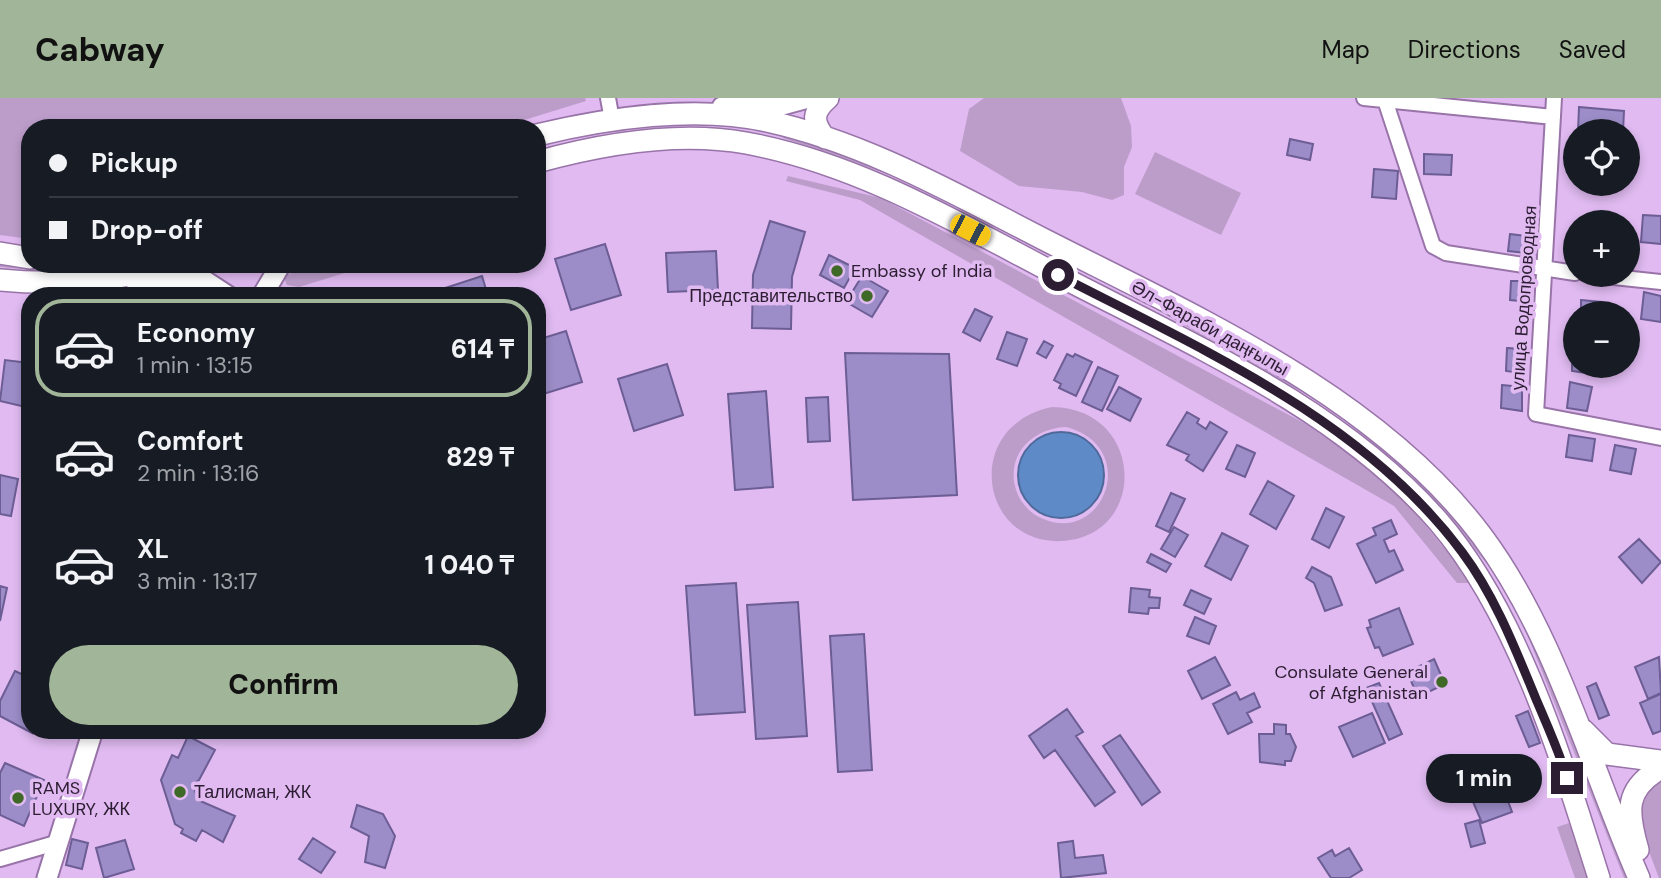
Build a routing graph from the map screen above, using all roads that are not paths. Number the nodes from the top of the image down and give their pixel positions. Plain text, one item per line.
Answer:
1 (608, 98) edge
2 (808, 98) edge
3 (828, 98) edge
4 (1364, 98) edge
5 (1554, 98) edge
6 (1385, 100) junction
7 (1553, 117) junction
8 (612, 120) junction
9 (546, 133) edge
10 (825, 138) junction
11 (546, 160) edge
12 (0, 253) edge
13 (21, 256) edge
14 (1546, 270) junction
15 (1563, 272) edge
16 (138, 273) edge
17 (0, 280) edge
18 (1640, 280) edge
19 (1661, 282) edge
20 (78, 284) junction
21 (218, 287) edge
22 (1661, 438) edge
23 (1571, 713) junction
24 (90, 739) edge
25 (1661, 761) edge
26 (1661, 768) edge
27 (1567, 776) junction
28 (59, 842) junction
29 (0, 859) edge
30 (47, 878) edge
31 (1600, 878) edge
32 (1607, 878) edge
33 (1639, 878) edge
34 (1648, 878) edge

1 - 8 street
2 - 8 street
3 - 10 main road
4 - 6 street
5 - 7 street, улица Водопроводная
6 - 7 street
6 - 14 street
7 - 14 street, улица Водопроводная
8 - 9 main road, Әл-Фараби даңғылы
8 - 10 main road, Әл-Фараби даңғылы
10 - 23 main road, Әл-Фараби даңғылы
11 - 27 main road
12 - 13 main road
14 - 15 street
14 - 22 street, улица Водопроводная
16 - 20 main road
17 - 20 main road
18 - 19 street
20 - 21 street
23 - 25 main road
23 - 33 main road, Әл-Фараби даңғылы
24 - 28 street
26 - 34 main road
27 - 31 main road
27 - 32 main road
28 - 29 street
28 - 30 street

